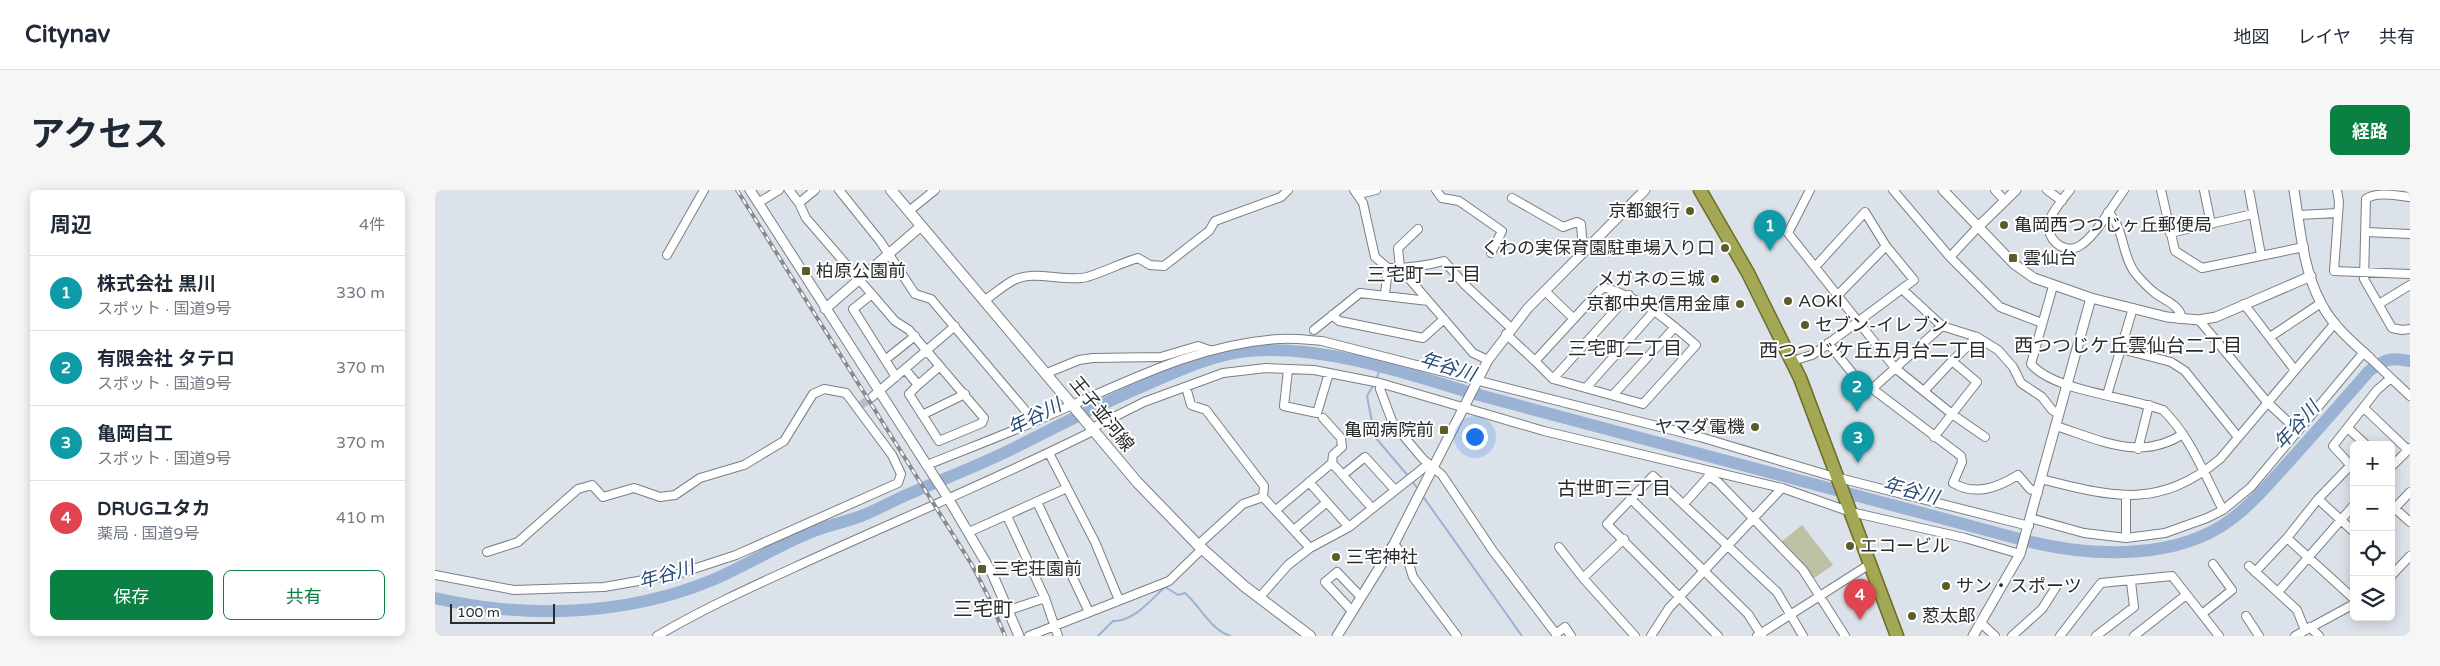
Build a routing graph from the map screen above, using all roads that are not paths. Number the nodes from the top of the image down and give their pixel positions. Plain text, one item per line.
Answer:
1 (704, 190) edge
2 (749, 190) edge
3 (779, 190) edge
4 (789, 190) edge
5 (815, 190) edge
6 (839, 190) edge
7 (891, 190) edge
8 (935, 190) edge
9 (1289, 190) edge
10 (1376, 190) edge
11 (1436, 190) edge
12 (1645, 190) edge
13 (1699, 190) edge
14 (1810, 190) edge
15 (1893, 190) edge
16 (1943, 190) edge
17 (1995, 190) edge
18 (2016, 190) edge
19 (2047, 190) edge
20 (2070, 190) edge
21 (2124, 190) edge
22 (2161, 190) edge
23 (2204, 190) edge
24 (2249, 190) edge
25 (2294, 190) edge
26 (2337, 190) edge
27 (1356, 192) edge
28 (2378, 192) edge
29 (2410, 197) edge
30 (1512, 198) dead end
31 (2005, 201) junction
32 (2062, 201) junction
33 (758, 203) junction
34 (799, 203) junction
35 (909, 211) junction
36 (2108, 212) junction
37 (2338, 213) junction
38 (2253, 214) junction
39 (2298, 215) junction
40 (2211, 224) junction
41 (921, 226) junction
42 (1978, 227) junction
43 (1418, 229) dead end
44 (2365, 232) junction
45 (2171, 233) junction
46 (2410, 234) edge
47 (1886, 246) junction
48 (2303, 247) junction
49 (1588, 248) junction
50 (1491, 253) dead end
51 (667, 255) dead end
52 (888, 255) junction
53 (2261, 255) junction
54 (1950, 257) junction
55 (1815, 267) junction
56 (1388, 268) junction
57 (1400, 268) junction
58 (2365, 272) junction
59 (2410, 274) edge
60 (2311, 276) junction
61 (860, 280) junction
62 (2410, 285) edge
63 (2053, 286) junction
64 (1902, 289) junction
65 (1545, 291) junction
66 (872, 294) junction
67 (1385, 294) junction
68 (1629, 295) junction
69 (1837, 296) junction
70 (2091, 298) junction
71 (985, 300) junction
72 (1428, 301) junction
73 (2321, 303) junction
74 (2244, 304) junction
75 (2379, 304) junction
76 (2133, 308) junction
77 (825, 309) junction
78 (1655, 310) junction
79 (1332, 315) junction
80 (1573, 318) junction
81 (1444, 319) junction
82 (2179, 319) junction
83 (2199, 320) junction
84 (1858, 321) junction
85 (2043, 323) junction
86 (2335, 323) junction
87 (955, 326) junction
88 (1942, 326) junction
89 (1675, 327) junction
90 (2410, 329) edge
91 (1314, 330) dead end
92 (1509, 331) junction
93 (915, 336) junction
94 (1977, 337) junction
95 (2270, 337) junction
96 (1828, 344) junction
97 (2121, 348) junction
98 (927, 350) junction
99 (1209, 350) junction
100 (2367, 355) junction
101 (885, 360) junction
102 (1488, 360) junction
103 (1792, 361) junction
104 (1953, 361) junction
105 (1535, 362) junction
106 (940, 366) junction
107 (1895, 368) junction
108 (2294, 369) junction
109 (905, 370) junction
110 (1288, 370) junction
111 (1047, 373) junction
112 (1329, 373) junction
113 (2389, 376) junction
114 (896, 377) junction
115 (1553, 379) junction
116 (1381, 383) junction
117 (1476, 383) junction
118 (2067, 384) junction
119 (918, 385) junction
120 (1186, 388) junction
121 (1585, 388) junction
122 (1872, 388) junction
123 (1924, 392) junction
124 (876, 394) junction
125 (965, 394) junction
126 (1613, 395) junction
127 (2107, 395) junction
128 (2410, 396) edge
129 (2267, 402) junction
130 (1466, 404) junction
131 (2149, 405) junction
132 (1074, 406) junction
133 (2363, 408) junction
134 (1952, 414) junction
135 (2059, 414) junction
136 (922, 415) junction
137 (1030, 416) dead end
138 (1323, 418) dead end
139 (2056, 426) junction
140 (1091, 428) junction
141 (2349, 429) junction
142 (2297, 431) junction
143 (2183, 434) junction
144 (1934, 437) junction
145 (1985, 437) dead end
146 (2239, 437) junction
147 (2362, 441) edge
148 (2138, 449) junction
149 (2409, 449) edge
150 (1049, 453) junction
151 (1332, 463) junction
152 (2395, 463) edge
153 (2350, 465) edge
154 (1433, 467) junction
155 (929, 468) junction
156 (2350, 469) edge
157 (2203, 472) junction
158 (1343, 474) junction
159 (1839, 479) junction
160 (2041, 479) junction
161 (1309, 482) junction
162 (1067, 488) junction
163 (1782, 488) junction
164 (1395, 490) junction
165 (2038, 492) junction
166 (2410, 492) edge
167 (947, 495) junction
168 (2126, 496) junction
169 (1263, 497) junction
170 (1631, 499) junction
171 (2318, 499) junction
172 (1037, 502) junction
173 (1327, 502) junction
174 (1684, 504) junction
175 (2395, 504) edge
176 (1371, 507) junction
177 (2395, 508) edge
178 (1850, 509) junction
179 (2350, 509) edge
180 (1276, 510) junction
181 (2223, 510) junction
182 (1007, 516) junction
183 (1754, 519) junction
184 (2340, 519) junction
185 (2410, 522) edge
186 (2029, 525) junction
187 (1349, 527) junction
188 (1295, 529) junction
189 (2353, 531) edge
190 (969, 532) junction
191 (2126, 538) junction
192 (2287, 538) junction
193 (1623, 539) junction
194 (1394, 544) junction
195 (1729, 546) junction
196 (1200, 547) junction
197 (1559, 547) dead end
198 (1310, 548) junction
199 (487, 552) dead end
200 (2020, 552) junction
201 (2410, 556) edge
202 (2308, 557) junction
203 (1870, 564) junction
204 (2213, 564) dead end
205 (2249, 566) dead end
206 (2395, 569) edge
207 (1705, 572) junction
208 (2255, 572) junction
209 (435, 576) edge
210 (1583, 578) junction
211 (2131, 582) junction
212 (2056, 587) dead end
213 (2278, 592) junction
214 (2187, 595) junction
215 (1680, 596) junction
216 (1820, 596) junction
217 (2350, 596) edge
218 (1361, 597) junction
219 (1045, 598) junction
220 (1259, 598) junction
221 (1119, 600) junction
222 (2350, 606) edge
223 (1009, 610) junction
224 (1352, 611) junction
225 (1089, 612) junction
226 (1791, 614) junction
227 (2202, 614) junction
228 (2245, 616) dead end
229 (1981, 623) junction
230 (1056, 625) junction
231 (2308, 629) junction
232 (1760, 635) edge
233 (657, 636) edge
234 (1019, 636) edge
235 (1029, 636) edge
236 (1059, 636) edge
237 (1310, 636) edge
238 (1337, 636) edge
239 (1457, 636) edge
240 (1571, 636) edge
241 (1635, 636) edge
242 (1651, 636) edge
243 (1718, 636) edge
244 (1803, 636) edge
245 (1845, 636) edge
246 (1897, 636) edge
247 (1973, 636) edge
248 (1995, 636) edge
249 (2012, 636) edge
250 (2059, 636) edge
251 (2096, 636) edge
252 (2134, 636) edge
253 (2219, 636) edge
254 (2259, 636) edge
255 (2295, 636) edge
256 (2319, 636) edge

1 - 51 street
2 - 33 street
3 - 33 street
4 - 34 street
5 - 34 street
6 - 52 street
7 - 35 main road, 王子並河線
8 - 35 street
9 - 71 street
10 - 27 street
11 - 50 street
12 - 49 street
13 - 103 highway
14 - 55 street
15 - 54 street
16 - 42 street
17 - 31 street
18 - 31 street
19 - 32 street
20 - 32 street
21 - 36 street
22 - 45 street
23 - 40 street
24 - 38 street
25 - 39 street
26 - 37 street
27 - 56 street
28 - 29 street
28 - 44 street
30 - 49 street
31 - 42 street
32 - 36 street
33 - 77 street
34 - 61 street
35 - 41 main road, 王子並河線
36 - 82 street
37 - 39 street
37 - 58 street
38 - 40 street
38 - 53 street
39 - 48 street
40 - 45 street
41 - 52 street
41 - 71 main road, 王子並河線
42 - 54 street
42 - 63 street
43 - 57 street
44 - 46 street
44 - 58 street
45 - 53 street
47 - 55 street
47 - 64 street
47 - 69 street
48 - 53 street
48 - 60 street
49 - 65 street
52 - 61 street
52 - 87 street
54 - 85 street
55 - 69 street
56 - 57 street
56 - 67 street
57 - 72 street
57 - 92 street
58 - 59 street
58 - 75 street
60 - 73 street
60 - 74 street
61 - 66 street
61 - 77 street
62 - 75 street
63 - 70 street
63 - 85 street
64 - 84 street
64 - 88 street
65 - 80 street
65 - 92 street
66 - 93 street
66 - 101 street
67 - 72 street
67 - 79 street
68 - 78 street
68 - 80 street
68 - 115 street
69 - 84 street
70 - 76 street
70 - 118 street
71 - 111 main road, 王子並河線
72 - 81 street
73 - 86 street
73 - 95 street
74 - 83 street
74 - 95 street
75 - 90 street
76 - 82 street
76 - 97 street
77 - 124 street
78 - 89 street
78 - 121 street
79 - 81 street
79 - 91 street
80 - 105 street
81 - 102 street
82 - 83 street
83 - 129 street
84 - 96 street
84 - 107 street
85 - 118 street
86 - 100 street
86 - 108 street
87 - 98 street
87 - 137 street
88 - 94 street
88 - 107 street
89 - 126 street
89 - 126 street
92 - 102 street
92 - 105 street
93 - 98 street
93 - 101 street
94 - 104 street
94 - 135 street
95 - 108 street
96 - 103 street
96 - 122 street
97 - 127 street
97 - 146 street
98 - 106 street
98 - 109 street
99 - 111 street
99 - 117 street
99 - 132 street
100 - 113 street
100 - 142 street
101 - 114 street
102 - 117 street
103 - 159 highway
104 - 123 street
104 - 134 street
105 - 115 street
106 - 119 street
106 - 125 street
107 - 122 street
107 - 123 street
108 - 129 street
109 - 114 street
109 - 119 street
110 - 112 street
110 - 112 street
110 - 120 street
111 - 132 main road, 王子並河線
112 - 116 street
113 - 128 street
113 - 133 street
114 - 124 street
115 - 121 street
116 - 130 street
116 - 154 street
117 - 130 street
117 - 159 street
118 - 127 street
118 - 135 street
119 - 136 street
120 - 140 street
120 - 169 street
121 - 126 street
122 - 144 street
123 - 134 street
124 - 155 street
125 - 136 street
125 - 136 street
127 - 131 street
129 - 142 street
129 - 146 street
130 - 154 street
130 - 163 street
131 - 143 street
131 - 148 street
132 - 140 main road, 王子並河線
132 - 155 street
133 - 141 street
133 - 149 street
134 - 144 street
134 - 145 street
135 - 139 street
138 - 151 street
139 - 148 street
139 - 160 street
140 - 150 street
140 - 196 main road, 王子並河線
141 - 147 street
141 - 153 street
142 - 181 street
143 - 148 street
143 - 157 street
144 - 165 street
146 - 157 street
149 - 152 street
150 - 162 street
150 - 167 street
151 - 158 street
151 - 161 street
154 - 164 street
154 - 194 street
154 - 240 street
155 - 167 street
156 - 171 street
157 - 168 street
157 - 181 street
158 - 164 street
158 - 176 street
159 - 178 highway
159 - 186 street
160 - 165 street
160 - 168 street
161 - 173 street
161 - 180 street
162 - 172 street
162 - 221 street
163 - 178 street
163 - 183 street
164 - 176 street
165 - 186 street
166 - 175 street
167 - 190 street
167 - 233 street
168 - 191 street
169 - 180 street
169 - 196 street
170 - 174 street
170 - 193 street
170 - 207 street
171 - 184 street
171 - 192 street
172 - 182 street
172 - 225 street
173 - 187 street
173 - 188 street
174 - 183 street
174 - 195 street
176 - 187 street
177 - 185 street
178 - 200 street
178 - 203 highway
179 - 184 street
180 - 188 street
181 - 191 street
182 - 190 street
182 - 219 street
183 - 195 street
183 - 216 street
184 - 189 street
184 - 202 street
186 - 191 street
186 - 200 street
187 - 198 street
188 - 198 street
190 - 223 street
192 - 202 street
192 - 208 street
193 - 210 street
193 - 215 street
194 - 218 street
194 - 239 street
195 - 207 street
195 - 226 street
196 - 220 main road, 王子並河線
196 - 221 street
197 - 210 street
198 - 220 street
199 - 209 street
200 - 229 street
201 - 206 street
202 - 213 street
202 - 217 street
203 - 216 street
203 - 246 highway
204 - 227 street
205 - 208 street
207 - 215 street
207 - 232 street
208 - 213 street
210 - 241 street
211 - 214 street
211 - 250 street
211 - 251 street
212 - 249 street
213 - 231 street
214 - 227 street
214 - 252 street
215 - 242 street
215 - 243 street
216 - 226 street
216 - 245 street
218 - 224 street
218 - 224 street
219 - 223 street
219 - 230 street
220 - 237 main road, 王子並河線
221 - 225 street
222 - 231 street
223 - 234 street
224 - 238 street
225 - 230 street
226 - 232 street
226 - 244 street
227 - 253 street
228 - 254 street
229 - 247 street
229 - 248 street
230 - 235 street
230 - 236 street
231 - 255 street
231 - 256 street

